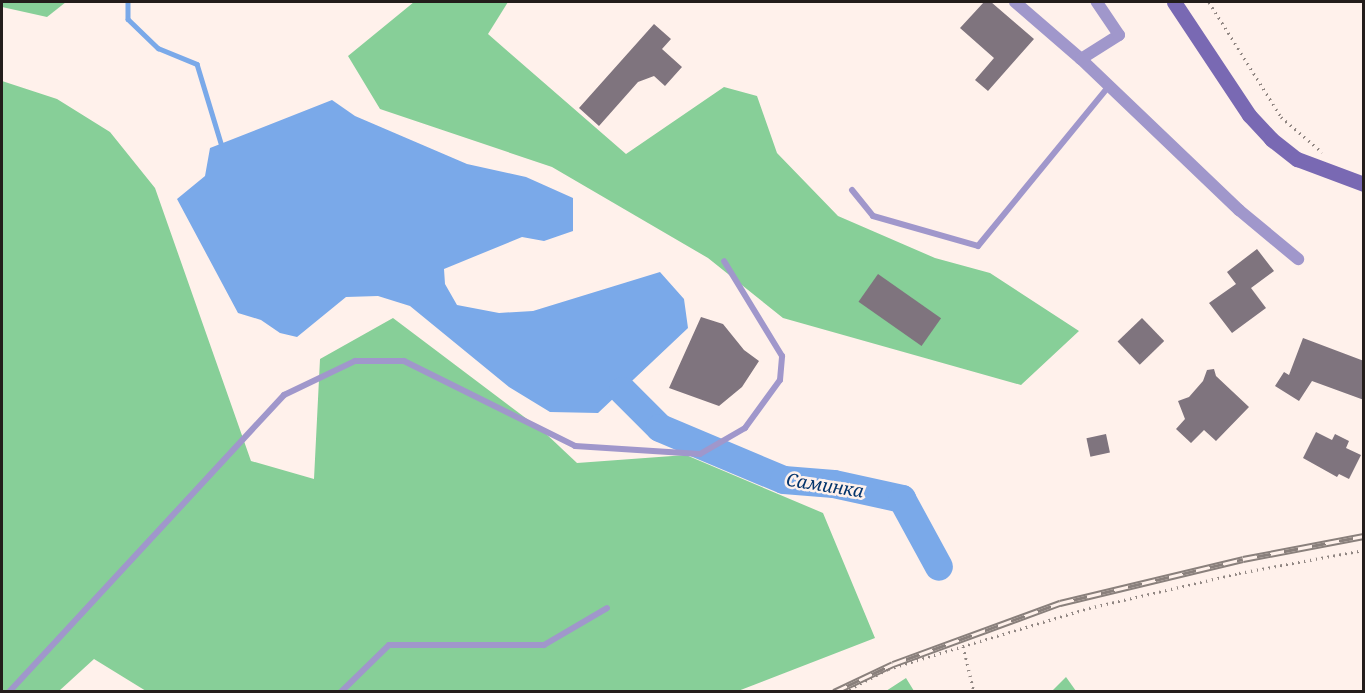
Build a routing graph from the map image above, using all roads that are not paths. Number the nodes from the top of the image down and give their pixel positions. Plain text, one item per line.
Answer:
1 (1015, 2) edge
2 (1097, 2) edge
3 (1174, 2) edge
4 (1082, 59) junction
5 (1109, 86) junction
6 (1364, 184) edge
7 (852, 190) dead end
8 (1298, 259) dead end
9 (724, 261) dead end
10 (607, 608) dead end
11 (9, 692) edge
12 (341, 692) edge

1 - 4 street
2 - 4 street
3 - 6 main road
4 - 5 street
5 - 7 lane
5 - 8 street
9 - 11 lane
10 - 12 lane

